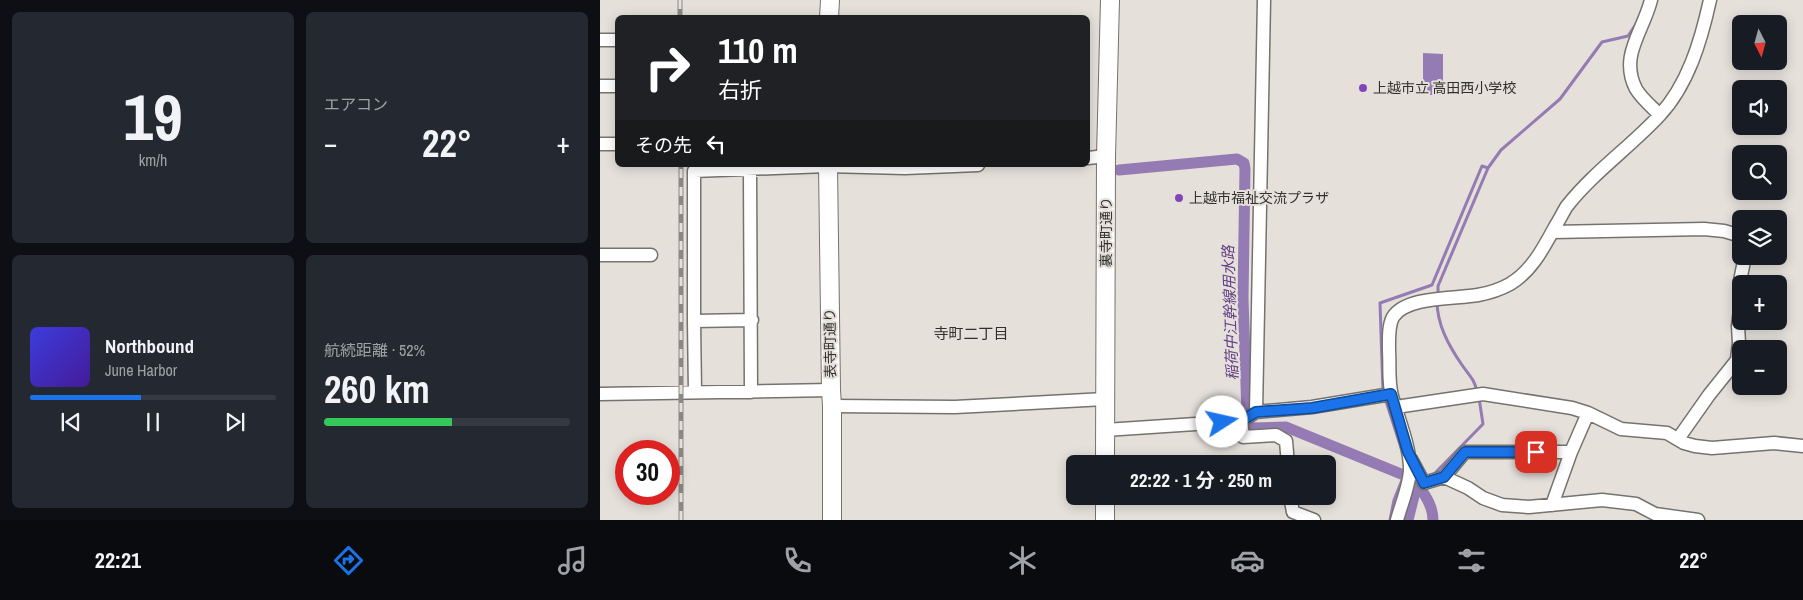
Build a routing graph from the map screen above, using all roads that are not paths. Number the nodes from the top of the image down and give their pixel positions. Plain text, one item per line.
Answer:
1 (830, 0) edge
2 (1110, 0) edge
3 (1264, 0) edge
4 (1651, 0) edge
5 (1710, 0) edge
6 (830, 15) edge
7 (600, 40) edge
8 (615, 40) edge
9 (600, 86) edge
10 (615, 86) edge
11 (1660, 115) junction
12 (600, 144) edge
13 (615, 144) edge
14 (1106, 156) junction
15 (1090, 158) edge
16 (808, 167) edge
17 (828, 167) edge
18 (866, 167) edge
19 (929, 167) edge
20 (750, 170) junction
21 (1553, 232) junction
22 (1732, 233) edge
23 (600, 255) edge
24 (651, 255) dead end
25 (752, 320) junction
26 (694, 321) junction
27 (1738, 330) edge
28 (695, 392) junction
29 (751, 392) junction
30 (600, 394) edge
31 (1391, 394) junction
32 (831, 398) junction
33 (1105, 400) junction
34 (1396, 407) junction
35 (1256, 412) junction
36 (1588, 413) junction
37 (1241, 421) junction
38 (1105, 430) junction
39 (1678, 439) junction
40 (1803, 446) edge
41 (1408, 452) junction
42 (1571, 452) junction
43 (1105, 455) edge
44 (1287, 455) edge
45 (1444, 477) junction
46 (1424, 483) junction
47 (1405, 492) junction
48 (1105, 505) edge
49 (1292, 505) edge
50 (1552, 505) junction
51 (832, 520) edge
52 (1105, 520) edge
53 (1314, 520) edge
54 (1398, 520) edge
55 (1698, 520) edge

1 - 6 street
2 - 14 street, 裏寺町通り
3 - 35 street
4 - 11 street
5 - 11 street
7 - 8 street
9 - 10 street
11 - 21 street
12 - 13 street
14 - 15 street
14 - 33 street, 裏寺町通り
16 - 20 street
17 - 32 street, 表寺町通り
18 - 19 street
20 - 25 street
20 - 26 street
21 - 22 street
21 - 31 street
23 - 24 street
25 - 26 street
25 - 29 street
26 - 28 street
27 - 39 street
28 - 29 street
28 - 30 street
29 - 32 street
31 - 34 street
31 - 35 street
32 - 33 street
32 - 51 street, 表寺町通り
33 - 38 street, 裏寺町通り
34 - 36 street
34 - 41 street
35 - 37 street
36 - 39 street
36 - 42 street
37 - 38 street
37 - 44 street
38 - 43 street, 裏寺町通り
39 - 40 street
41 - 46 street
41 - 47 street
42 - 45 street
42 - 50 street
45 - 46 street
45 - 50 street
46 - 47 street
47 - 54 street
48 - 52 street
49 - 53 street
50 - 55 street

